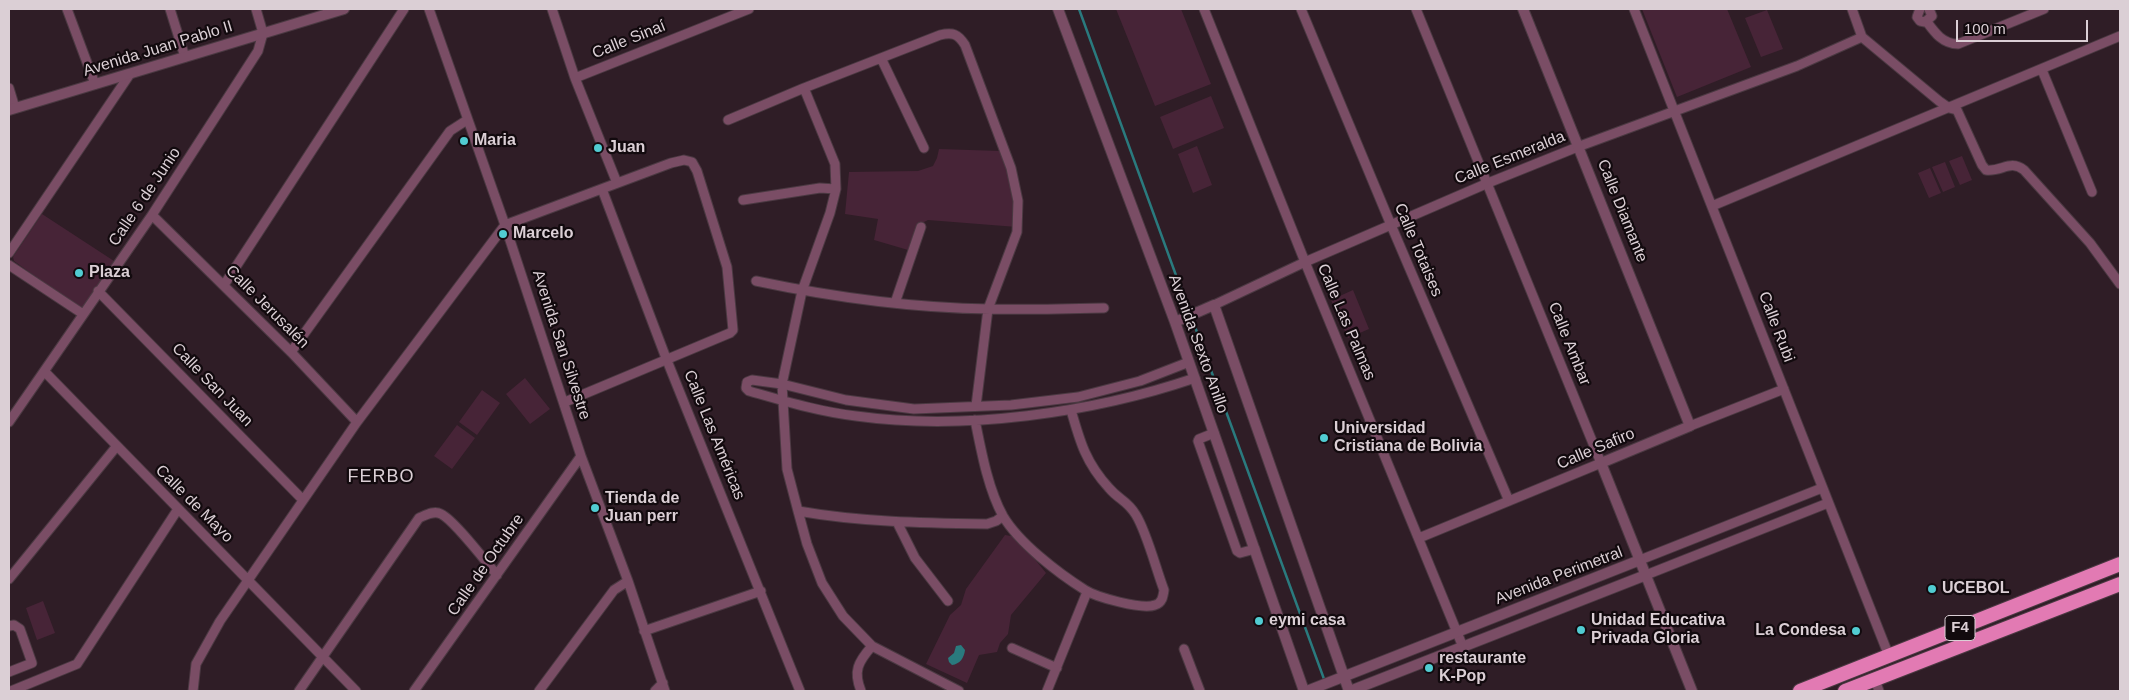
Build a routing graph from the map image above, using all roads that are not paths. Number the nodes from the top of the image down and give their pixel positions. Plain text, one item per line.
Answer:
1 (67, 9) edge
2 (170, 9) edge
3 (256, 9) edge
4 (343, 9) edge
5 (404, 9) edge
6 (429, 9) edge
7 (552, 9) edge
8 (749, 9) edge
9 (1058, 9) edge
10 (1204, 9) edge
11 (1301, 9) edge
12 (1416, 9) edge
13 (1523, 9) edge
14 (1634, 9) edge
15 (1852, 9) edge
16 (1920, 9) edge
17 (1928, 9) edge
18 (2044, 9) edge
19 (2028, 12) edge
20 (1927, 22) junction
21 (263, 33) junction
22 (1862, 36) junction
23 (2120, 36) edge
24 (184, 57) junction
25 (881, 58) junction
26 (2042, 70) junction
27 (130, 74) junction
28 (575, 78) junction
29 (95, 84) junction
30 (9, 88) edge
31 (804, 88) junction
32 (1948, 108) junction
33 (12, 109) edge
34 (1675, 112) junction
35 (467, 120) junction
36 (728, 120) dead end
37 (1580, 146) junction
38 (924, 148) dead end
39 (617, 183) junction
40 (1488, 183) junction
41 (602, 189) junction
42 (836, 189) junction
43 (2092, 192) dead end
44 (743, 200) dead end
45 (1712, 206) junction
46 (152, 215) junction
47 (505, 225) junction
48 (1391, 225) junction
49 (921, 226) dead end
50 (9, 253) edge
51 (1305, 262) junction
52 (9, 265) edge
53 (756, 280) dead end
54 (2120, 284) edge
55 (224, 285) junction
56 (98, 291) junction
57 (802, 291) junction
58 (895, 303) junction
59 (1214, 305) junction
60 (1104, 308) dead end
61 (988, 310) junction
62 (83, 314) junction
63 (1175, 322) junction
64 (291, 352) junction
65 (666, 358) junction
66 (1189, 362) junction
67 (45, 372) junction
68 (1195, 378) junction
69 (782, 384) junction
70 (1784, 389) junction
71 (817, 392) junction
72 (782, 400) junction
73 (565, 402) junction
74 (1011, 405) junction
75 (976, 406) junction
76 (814, 407) junction
77 (940, 408) junction
78 (1072, 410) junction
79 (1012, 416) junction
80 (942, 420) junction
81 (975, 420) junction
82 (9, 422) edge
83 (357, 422) junction
84 (1690, 426) junction
85 (1214, 433) junction
86 (116, 447) junction
87 (582, 456) junction
88 (1602, 463) junction
89 (1822, 488) junction
90 (1234, 490) junction
91 (1218, 496) junction
92 (303, 500) junction
93 (1509, 501) junction
94 (1828, 503) junction
95 (178, 509) junction
96 (798, 511) junction
97 (1003, 516) junction
98 (897, 522) junction
99 (1420, 538) junction
100 (1255, 549) junction
101 (1640, 560) junction
102 (2120, 564) edge
103 (496, 575) junction
104 (1646, 575) junction
105 (9, 579) edge
106 (248, 581) junction
107 (628, 581) junction
108 (2120, 584) edge
109 (761, 591) junction
110 (1087, 592) junction
111 (948, 601) dead end
112 (9, 626) edge
113 (644, 631) junction
114 (1458, 632) junction
115 (872, 646) junction
116 (1464, 647) junction
117 (1012, 648) dead end
118 (1184, 648) dead end
119 (1888, 656) junction
120 (321, 657) junction
121 (1056, 668) junction
122 (9, 672) edge
123 (1344, 677) junction
124 (1877, 686) edge
125 (664, 687) edge
126 (11, 691) edge
127 (193, 691) edge
128 (299, 691) edge
129 (356, 691) edge
130 (414, 691) edge
131 (539, 691) edge
132 (655, 691) edge
133 (800, 691) edge
134 (861, 691) edge
135 (959, 691) edge
136 (1047, 691) edge
137 (1200, 691) edge
138 (1306, 691) edge
139 (1350, 691) edge
140 (1692, 691) edge
141 (1800, 691) edge
142 (1845, 691) edge

1 - 29 street
2 - 24 street
3 - 21 street
4 - 21 street, Avenida Juan Pablo II
5 - 55 street
6 - 35 street, Avenida San Silvestre
7 - 28 street
8 - 28 street, Calle Sinaí
9 - 63 street, Avenida Sexto Anillo
10 - 51 street, Calle Las Palmas
11 - 48 street, Calle Totaises
12 - 40 street, Calle Ambar
13 - 37 street, Calle Diamante
14 - 34 street, Calle Rubi
15 - 22 street
16 - 20 street
17 - 20 street
18 - 19 street
19 - 20 street
21 - 24 street, Avenida Juan Pablo II
21 - 46 street, Calle 6 de Junio
22 - 32 street
22 - 34 street, Calle Esmeralda
23 - 26 street
24 - 27 street, Avenida Juan Pablo II
25 - 31 street
25 - 38 street
25 - 61 street
26 - 32 street
26 - 43 street
27 - 29 street, Avenida Juan Pablo II
27 - 50 street
28 - 39 street
29 - 33 street, Avenida Juan Pablo II
30 - 33 street
31 - 36 street
31 - 42 street
32 - 45 street
32 - 54 street
34 - 37 street, Calle Esmeralda
34 - 45 street, Calle Rubi
35 - 47 street, Avenida San Silvestre
35 - 64 street
37 - 40 street, Calle Esmeralda
37 - 84 street, Calle Diamante
39 - 41 street
39 - 65 street
40 - 48 street, Calle Esmeralda
40 - 88 street, Calle Ambar
41 - 47 street
41 - 65 street, Calle Las Américas
42 - 44 street
42 - 57 street
45 - 70 street, Calle Rubi
46 - 55 street, Calle Jerusalén
46 - 56 street, Calle 6 de Junio
47 - 73 street, Avenida San Silvestre
47 - 83 street
48 - 51 street, Calle Esmeralda
48 - 93 street, Calle Totaises
49 - 58 street
51 - 59 street, Calle Esmeralda
51 - 99 street, Calle Las Palmas
52 - 62 street
53 - 57 street
55 - 64 street, Calle Jerusalén
56 - 62 street, Calle 6 de Junio
56 - 92 street, Calle San Juan
57 - 58 street
57 - 69 street
58 - 61 street
59 - 63 street, Calle Esmeralda
59 - 123 street, Avenida Sexto Anillo
60 - 61 street
61 - 75 street
62 - 67 street, Calle 6 de Junio
63 - 66 street, Avenida Sexto Anillo
64 - 83 street, Calle Jerusalén
65 - 73 street
65 - 109 street, Calle Las Américas
66 - 68 street, Avenida Sexto Anillo
66 - 74 street
67 - 82 street, Calle 6 de Junio
67 - 86 street, Calle de Mayo
68 - 78 street
68 - 85 street, Avenida Sexto Anillo
69 - 71 street
69 - 72 street
69 - 72 street
70 - 84 street, Calle Safiro
70 - 89 street, Calle Rubi
71 - 76 street
71 - 77 street
72 - 76 street
72 - 96 street
73 - 87 street, Avenida San Silvestre
74 - 75 street
74 - 79 street
75 - 77 street
76 - 80 street
77 - 80 street
78 - 79 street
78 - 110 street
79 - 81 street
80 - 81 street
81 - 97 street
83 - 92 street
84 - 88 street, Calle Safiro
85 - 90 street, Avenida Sexto Anillo
85 - 91 street
86 - 95 street, Calle de Mayo
86 - 105 street
87 - 103 street, Calle de Octubre
87 - 107 street, Avenida San Silvestre
88 - 93 street, Calle Safiro
88 - 101 street, Calle Ambar
89 - 94 street, Calle Rubi
89 - 101 street, Avenida Perimetral
90 - 91 street
90 - 100 street, Avenida Sexto Anillo
91 - 100 street
92 - 106 street
93 - 99 street, Calle Safiro
94 - 104 street, Avenida Perimetral
94 - 119 street, Calle Rubi
95 - 106 street, Calle de Mayo
95 - 126 street
96 - 98 street
96 - 115 street
97 - 98 street
97 - 110 street
98 - 111 street
99 - 114 street, Calle Las Palmas
100 - 138 street, Avenida Sexto Anillo
101 - 104 street, Calle Ambar
101 - 114 street, Avenida Perimetral
102 - 119 highway, F4
103 - 120 street
103 - 130 street, Calle de Octubre
104 - 116 street, Avenida Perimetral
104 - 140 street, Calle Ambar
106 - 120 street, Calle de Mayo
106 - 127 street
107 - 113 street, Avenida San Silvestre
107 - 131 street
108 - 124 highway, F4
109 - 113 street
109 - 133 street, Calle Las Américas
110 - 121 street
112 - 122 street
113 - 125 street, Avenida San Silvestre
114 - 116 street, Calle Las Palmas
114 - 123 street, Avenida Perimetral
115 - 134 street
115 - 135 street
116 - 139 street, Avenida Perimetral
117 - 121 street
118 - 137 street
119 - 141 highway, F4
120 - 128 street
120 - 129 street, Calle de Mayo
121 - 136 street
123 - 138 street, Avenida Perimetral
123 - 139 street, Avenida Sexto Anillo
124 - 142 highway, F4
125 - 132 street

